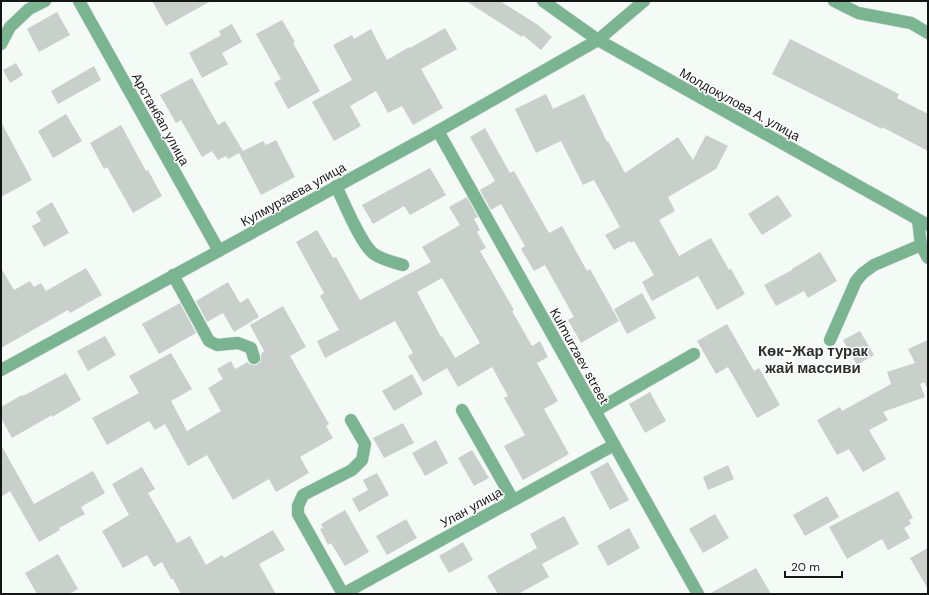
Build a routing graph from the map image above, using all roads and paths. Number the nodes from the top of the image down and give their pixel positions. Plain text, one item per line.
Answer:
1 (45, 1) edge
2 (79, 1) edge
3 (543, 1) edge
4 (644, 1) edge
5 (834, 1) edge
6 (928, 33) edge
7 (598, 40) junction
8 (1, 44) edge
9 (438, 131) junction
10 (336, 186) junction
11 (923, 223) edge
12 (921, 245) junction
13 (219, 251) junction
14 (928, 258) edge
15 (403, 265) dead end
16 (173, 275) junction
17 (830, 340) dead end
18 (694, 354) dead end
19 (254, 358) dead end
20 (1, 370) edge
21 (462, 410) dead end
22 (595, 411) junction
23 (352, 420) dead end
24 (614, 445) junction
25 (513, 500) junction
26 (349, 592) edge
27 (698, 594) edge

1 - 8 street
2 - 13 street, Арстанбап улица
3 - 7 street, Молдокулова А. улица
4 - 7 street, Кулмурзаева улица
5 - 6 street
7 - 9 street, Кулмурзаева улица
7 - 11 street, Молдокулова А. улица
9 - 10 street, Кулмурзаева улица
9 - 22 street, Kulmurzaev street
10 - 13 street, Кулмурзаева улица
10 - 15 street
11 - 12 street
12 - 14 street
12 - 17 street
13 - 16 street, Кулмурзаева улица
16 - 19 street
16 - 20 street, Кулмурзаева улица
18 - 22 street
21 - 25 street
22 - 24 street, Kulmurzaev street
23 - 26 street
24 - 25 street, Улан улица
24 - 27 street, Kulmurzaev street
25 - 26 street, Улан улица

